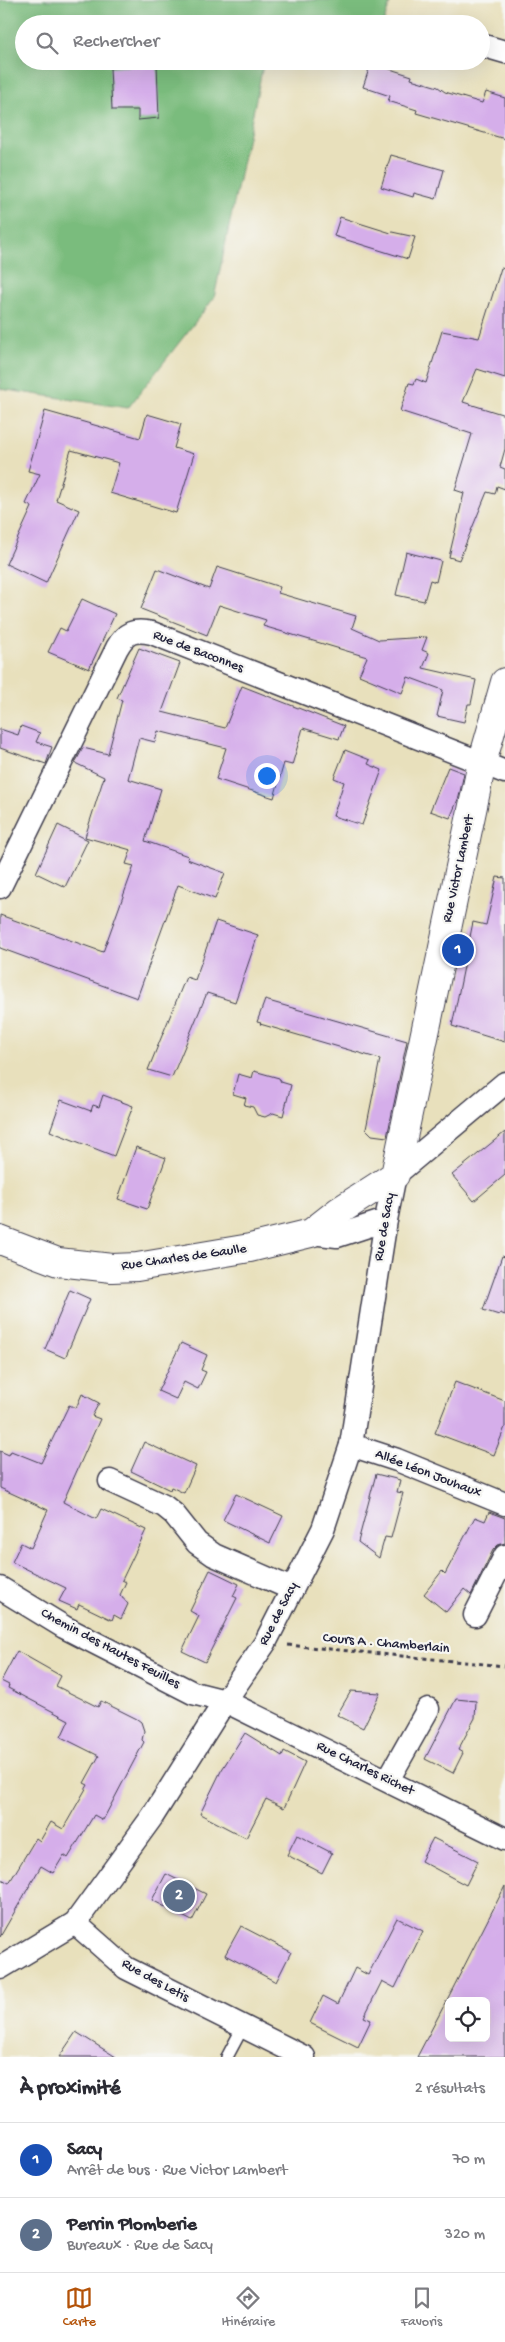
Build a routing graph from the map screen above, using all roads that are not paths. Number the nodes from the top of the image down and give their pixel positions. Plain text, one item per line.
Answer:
1 (490, 48) edge
2 (505, 52) edge
3 (505, 682) edge
4 (493, 767) edge
5 (0, 887) edge
6 (505, 1083) edge
7 (395, 1175) junction
8 (386, 1220) junction
9 (311, 1233) junction
10 (0, 1240) edge
11 (351, 1445) junction
12 (110, 1481) dead end
13 (505, 1504) edge
14 (505, 1556) edge
15 (0, 1588) edge
16 (292, 1589) junction
17 (475, 1615) dead end
18 (225, 1701) junction
19 (428, 1709) dead end
20 (388, 1780) junction
21 (505, 1839) edge
22 (76, 1923) junction
23 (0, 1968) edge
24 (243, 2027) junction
25 (227, 2057) edge
26 (304, 2057) edge

1 - 2 street
3 - 4 street, Rue Victor Lambert
4 - 5 street, Rue de Baconnes
4 - 7 street, Rue Victor Lambert
6 - 7 street
7 - 8 street, Rue de Sacy
7 - 9 street, Rue Charles de Gaulle
8 - 9 street, Rue Charles de Gaulle
8 - 11 street, Rue de Sacy
9 - 10 street, Rue Charles de Gaulle
11 - 13 street, Allée Léon Jouhaux
11 - 16 street, Rue de Sacy
12 - 16 street
14 - 17 street
15 - 18 street, Chemin des Hautes Feuilles
16 - 18 street, Rue de Sacy
18 - 20 street, Rue Charles Richet
18 - 22 street, Rue de Sacy
19 - 20 street
20 - 21 street, Rue Charles Richet
22 - 23 street, Rue de Sacy
22 - 24 street, Rue des Letis
24 - 25 lane
24 - 26 street, Rue des Letis

